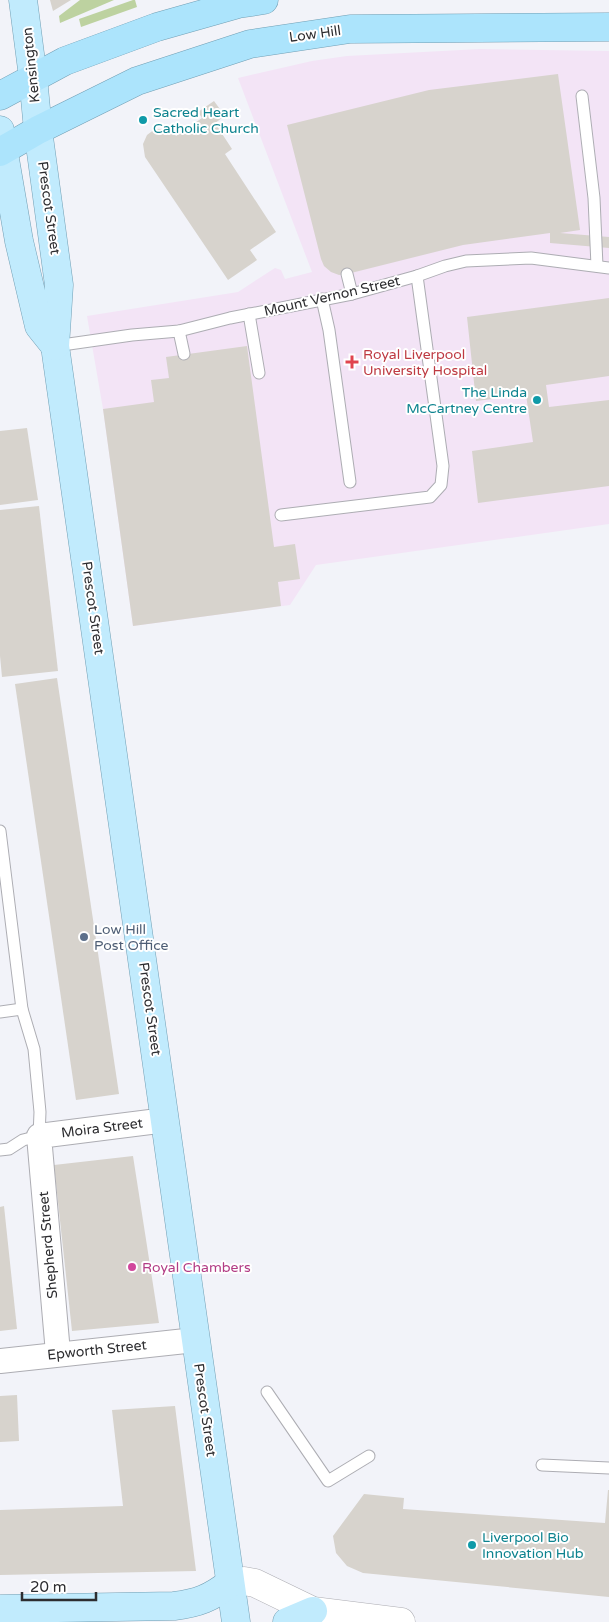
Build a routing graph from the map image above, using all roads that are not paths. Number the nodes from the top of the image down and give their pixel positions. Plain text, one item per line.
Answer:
1 (23, 0) edge
2 (264, 0) edge
3 (609, 27) edge
4 (33, 77) junction
5 (0, 96) edge
6 (582, 96) dead end
7 (38, 130) junction
8 (1, 144) edge
9 (603, 267) edge
10 (347, 274) dead end
11 (418, 276) junction
12 (352, 294) junction
13 (322, 299) junction
14 (249, 314) junction
15 (180, 331) junction
16 (55, 346) junction
17 (184, 354) dead end
18 (259, 373) dead end
19 (350, 482) dead end
20 (281, 515) dead end
21 (0, 831) edge
22 (22, 1009) junction
23 (0, 1012) edge
24 (166, 1120) junction
25 (39, 1136) junction
26 (0, 1150) edge
27 (195, 1340) junction
28 (58, 1354) junction
29 (0, 1361) edge
30 (267, 1392) dead end
31 (369, 1456) dead end
32 (542, 1465) dead end
33 (609, 1468) edge
34 (230, 1583) junction
35 (0, 1609) edge
36 (313, 1612) junction
37 (184, 1614) edge
38 (236, 1622) edge
39 (287, 1622) edge
40 (401, 1622) edge

1 - 4 main road, Kensington
2 - 4 highway
3 - 7 highway, Low Hill
4 - 5 highway
4 - 7 main road, Kensington
6 - 9 lane
7 - 8 highway, Low Hill
7 - 16 main road, Prescot Street
8 - 16 main road
9 - 11 lane, Mount Vernon Street
10 - 12 lane
11 - 12 lane, Mount Vernon Street
11 - 20 lane
12 - 13 lane, Mount Vernon Street
13 - 14 lane, Mount Vernon Street
13 - 19 lane
14 - 15 lane, Mount Vernon Street
14 - 18 lane
15 - 16 lane, Mount Vernon Street
15 - 17 lane
16 - 24 main road, Prescot Street
21 - 22 lane
22 - 23 lane
22 - 25 lane
24 - 25 street, Moira Street
24 - 27 main road, Prescot Street
25 - 26 lane
25 - 28 street, Shepherd Street
27 - 28 street, Epworth Street
27 - 34 main road, Prescot Street
28 - 29 street, Epworth Street
30 - 31 lane
32 - 33 lane
34 - 36 street
34 - 37 main road
34 - 38 main road, Prescot Street
35 - 37 main road
36 - 39 main road
36 - 40 street

